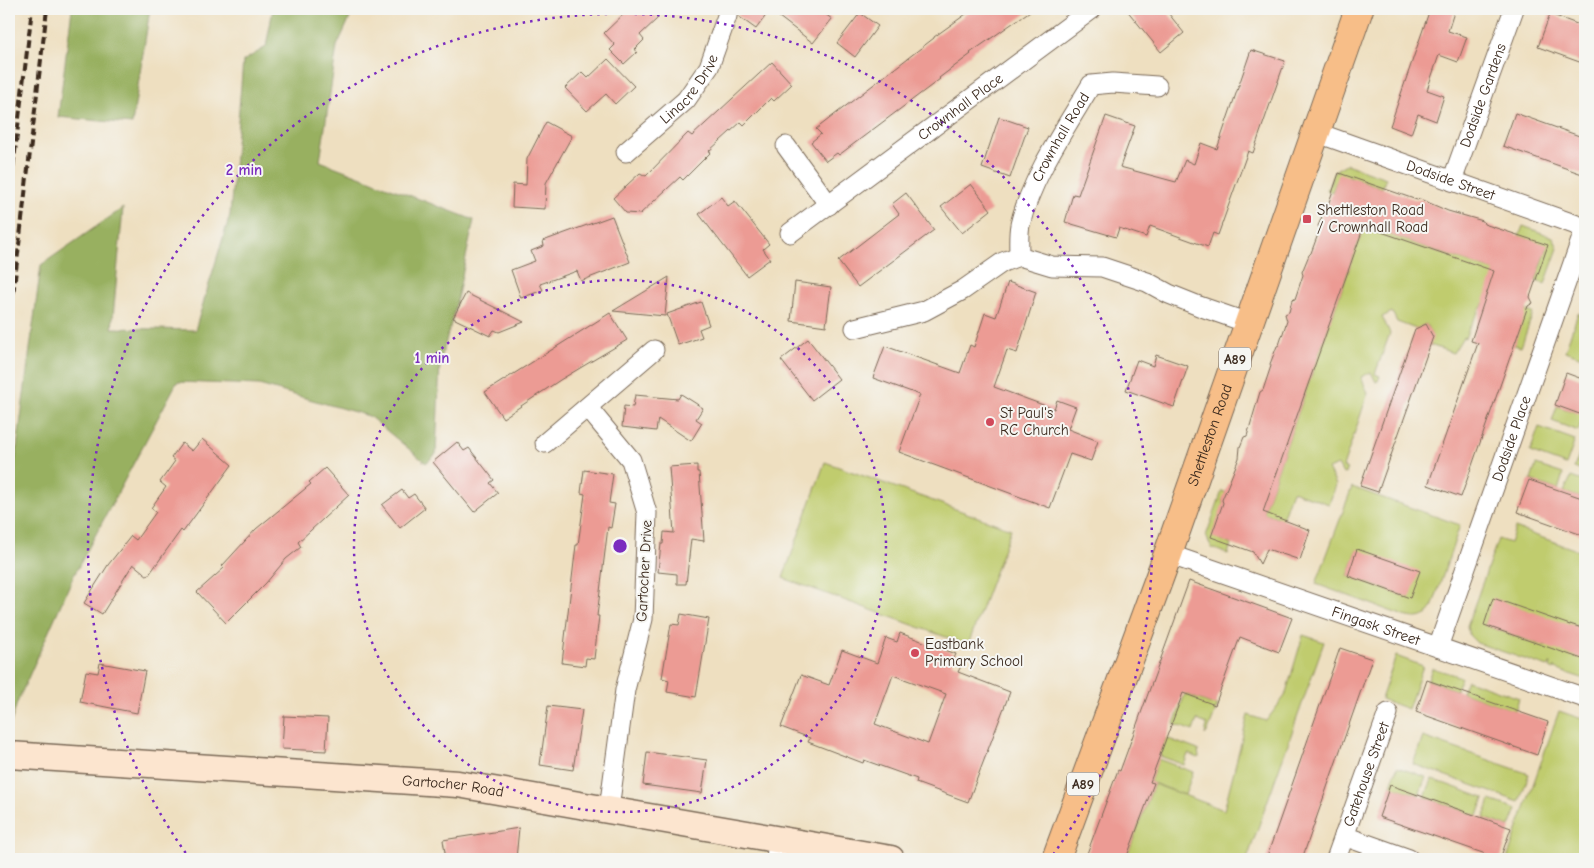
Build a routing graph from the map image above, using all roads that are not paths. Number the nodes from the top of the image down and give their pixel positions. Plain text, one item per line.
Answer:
1 (728, 9) edge
2 (1092, 9) edge
3 (1359, 9) edge
4 (1514, 9) edge
5 (1157, 86) dead end
6 (1315, 132) junction
7 (786, 146) dead end
8 (626, 152) dead end
9 (1452, 181) junction
10 (829, 205) junction
11 (1585, 229) edge
12 (790, 233) dead end
13 (1019, 256) junction
14 (1248, 323) junction
15 (855, 328) dead end
16 (654, 350) dead end
17 (588, 408) junction
18 (546, 442) dead end
19 (1168, 554) junction
20 (1438, 648) junction
21 (1585, 698) edge
22 (1388, 713) dead end
23 (9, 755) edge
24 (609, 810) junction
25 (1344, 836) junction
26 (777, 849) edge
27 (891, 859) edge
28 (1056, 859) edge
29 (1336, 859) edge
30 (1409, 859) edge

1 - 8 street, Linacre Drive
2 - 10 street, Crownhall Place
3 - 6 main road, Shettleston Road / A89
4 - 9 street, Dodside Gardens
5 - 13 street, Crownhall Road
6 - 9 street, Dodside Street
6 - 14 main road, Shettleston Road / A89
7 - 10 street
9 - 11 street, Dodside Street
10 - 12 street, Crownhall Place
11 - 20 street, Dodside Place
13 - 14 street
13 - 15 street
14 - 19 main road, Shettleston Road / A89
16 - 17 street
17 - 18 street
17 - 24 street, Gartocher Drive
19 - 20 street, Fingask Street
19 - 28 main road, Shettleston Road / A89
20 - 21 street, Fingask Street
22 - 25 street, Gatehouse Street
23 - 24 main road, Gartocher Road
24 - 26 main road, Gartocher Road
25 - 29 street, Gatehouse Street
25 - 30 street, Gatehouse Street
26 - 27 main road, Gartocher Road

